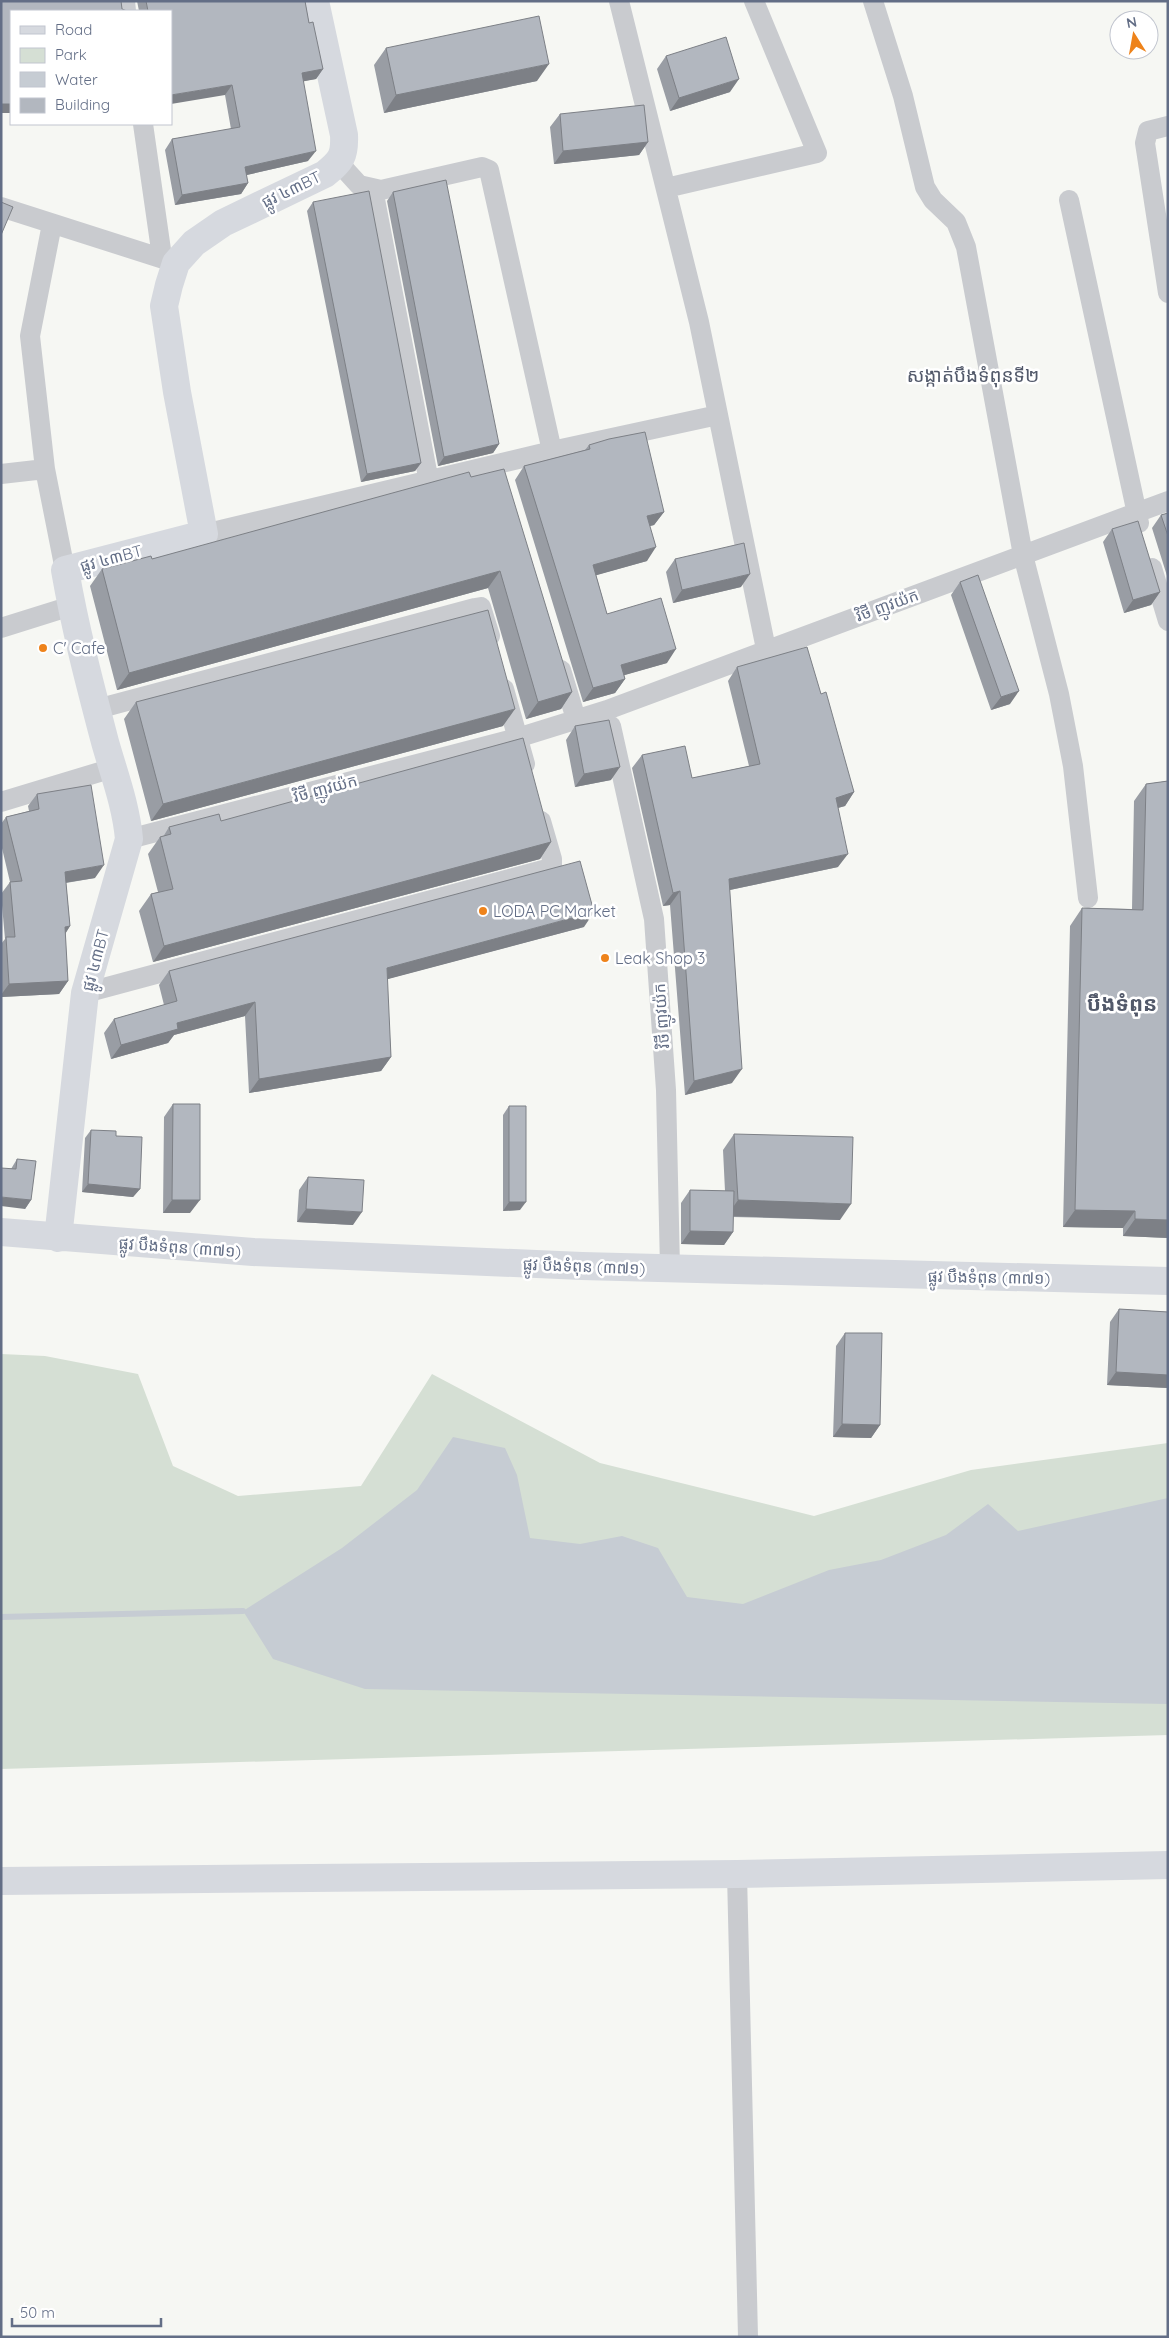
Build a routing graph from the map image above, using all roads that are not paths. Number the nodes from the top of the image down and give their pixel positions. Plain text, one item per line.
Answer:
1 (315, 1) edge
2 (619, 1) edge
3 (754, 1) edge
4 (873, 1) edge
5 (142, 125) edge
6 (1168, 126) edge
7 (338, 163) junction
8 (666, 188) junction
9 (373, 189) junction
10 (1160, 195) edge
11 (1069, 200) dead end
12 (1, 207) edge
13 (52, 224) junction
14 (169, 260) junction
15 (1168, 293) edge
16 (718, 415) junction
17 (552, 452) junction
18 (45, 469) junction
19 (1, 474) edge
20 (430, 482) junction
21 (1168, 501) edge
22 (1136, 512) junction
23 (204, 534) junction
24 (1023, 555) junction
25 (65, 570) junction
26 (71, 606) junction
27 (1168, 621) edge
28 (1, 628) edge
29 (766, 649) junction
30 (556, 653) edge
31 (97, 709) junction
32 (607, 710) junction
33 (576, 719) junction
34 (517, 738) junction
35 (112, 768) junction
36 (1, 802) edge
37 (128, 838) junction
38 (1088, 898) dead end
39 (85, 993) junction
40 (1, 1232) edge
41 (58, 1238) junction
42 (670, 1268) junction
43 (1168, 1281) edge
44 (1168, 1865) edge
45 (738, 1874) junction
46 (1, 1881) edge
47 (748, 2337) edge

1 - 7 street, ផ្លូវ ៤៣BT
2 - 8 street
3 - 8 street
4 - 24 street
5 - 14 street
6 - 10 street
7 - 9 street
7 - 14 street, ផ្លូវ ៤៣BT
8 - 16 street
9 - 17 street
9 - 20 street
10 - 15 street
11 - 22 street
12 - 13 street
13 - 14 street
13 - 18 street
14 - 23 street, ផ្លូវ ៤៣BT
16 - 17 street
16 - 29 street
17 - 20 street
18 - 19 street
18 - 25 street
20 - 23 street
21 - 22 street, វិថី ញូវយ៉ក
22 - 24 street, វិថី ញូវយ៉ក
22 - 27 street
23 - 25 street, ផ្លូវ ៤៣BT
24 - 29 street, វិថី ញូវយ៉ក
24 - 38 street
25 - 26 street, ផ្លូវ ៤៣BT
26 - 28 street
26 - 31 street, ផ្លូវ ៤៣BT
29 - 32 street, វិថី ញូវយ៉ក
30 - 33 street
31 - 34 street
31 - 35 street, ផ្លូវ ៤៣BT
32 - 33 street, វិថី ញូវយ៉ក
32 - 42 street, វិថី ញូវយ៉ក
33 - 34 street, វិថី ញូវយ៉ក
34 - 37 street, វិថី ញូវយ៉ក
34 - 39 street
35 - 36 street
35 - 37 street, ផ្លូវ ៤៣BT
37 - 39 street, ផ្លូវ ៤៣BT
39 - 41 street, ផ្លូវ ៤៣BT
40 - 41 street, ផ្លូវ បឹងទំពុន (៣៧១)
41 - 42 street, ផ្លូវ បឹងទំពុន (៣៧១)
42 - 43 street, ផ្លូវ បឹងទំពុន (៣៧១)
44 - 45 street
45 - 46 street
45 - 47 street

